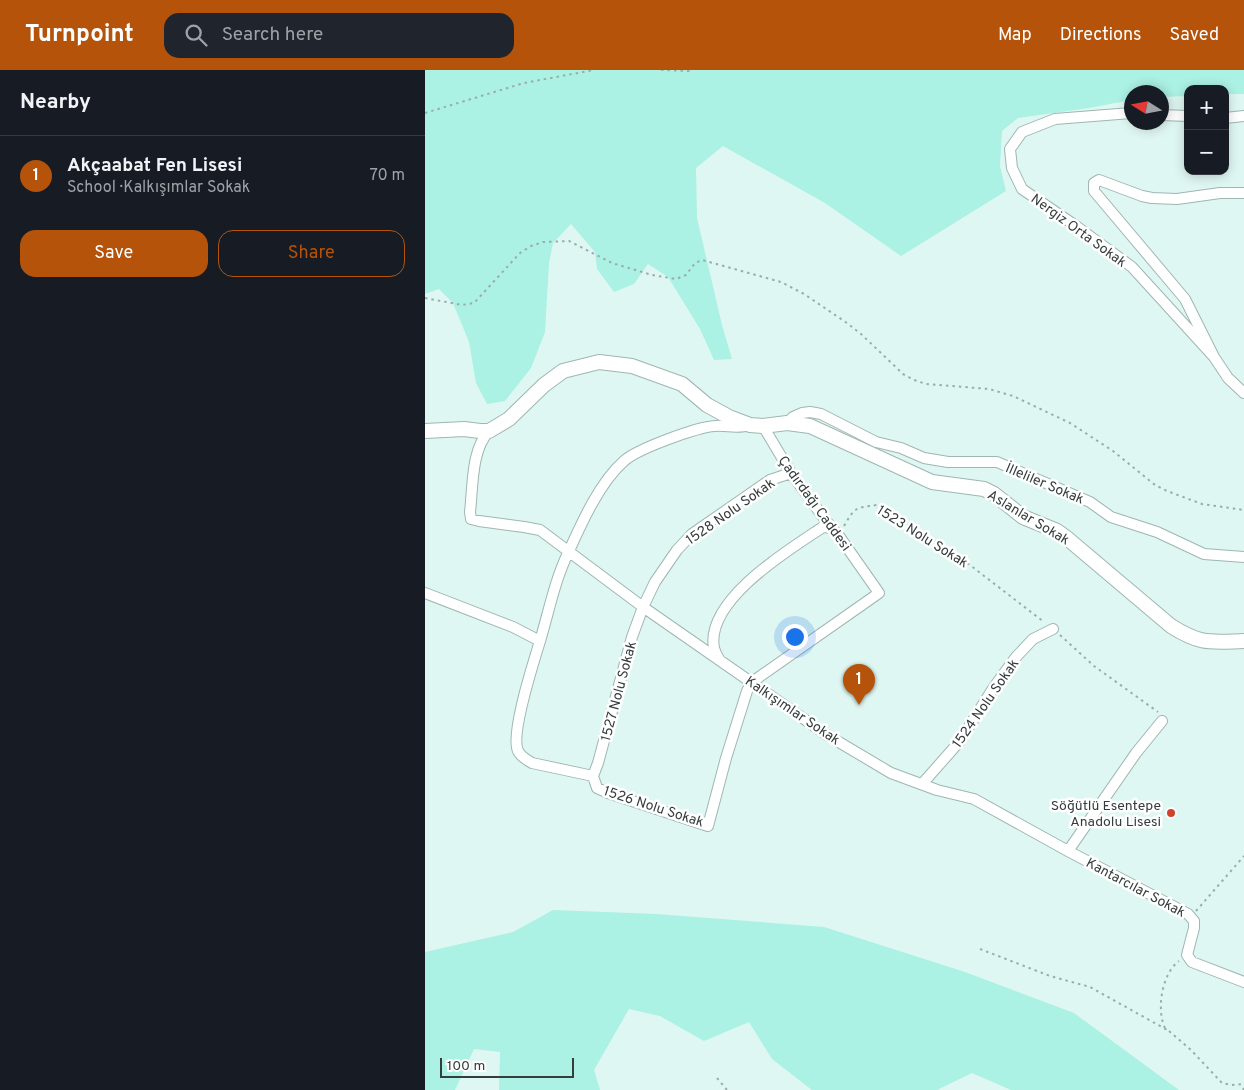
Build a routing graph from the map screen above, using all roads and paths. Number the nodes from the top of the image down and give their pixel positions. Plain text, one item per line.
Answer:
1 (594, 70) edge
2 (661, 70) edge
3 (690, 71) edge
4 (425, 113) edge
5 (1124, 114) edge
6 (1169, 115) edge
7 (1184, 116) edge
8 (1244, 116) edge
9 (1229, 118) edge
10 (1244, 193) edge
11 (425, 298) edge
12 (1214, 357) junction
13 (1244, 393) edge
14 (787, 423) junction
15 (756, 426) junction
16 (425, 431) edge
17 (489, 431) junction
18 (791, 472) junction
19 (1244, 510) edge
20 (833, 528) junction
21 (568, 551) junction
22 (1244, 557) edge
23 (425, 593) edge
24 (643, 607) junction
25 (1053, 630) junction
26 (540, 641) junction
27 (1244, 641) edge
28 (719, 660) junction
29 (752, 682) junction
30 (1162, 720) joint
31 (593, 776) junction
32 (922, 784) junction
33 (1068, 851) junction
34 (1244, 856) edge
35 (1191, 917) junction
36 (980, 948) dead end
37 (1187, 955) junction
38 (1244, 982) edge
39 (1169, 1031) junction
40 (717, 1078) dead end
41 (1244, 1084) edge
42 (727, 1090) edge

1 - 4 path
2 - 3 path
5 - 12 street, Nergiz Orta Sokak
6 - 7 street
8 - 9 street
10 - 12 street
11 - 19 path
12 - 13 street
14 - 15 street, Aslanlar Sokak
14 - 22 street, İlleliler Sokak
14 - 27 street, Aslanlar Sokak
15 - 17 street
15 - 18 street, Çadırdağı Caddesi
15 - 21 street
16 - 17 street
17 - 21 street, Kalkışımlar Sokak
18 - 20 street, Çadırdağı Caddesi
18 - 24 street, 1528 Nolu Sokak
20 - 25 path, 1523 Nolu Sokak
20 - 28 street
20 - 29 street, Çadırdağı Caddesi
21 - 24 street, Kalkışımlar Sokak
21 - 26 street
23 - 26 street
24 - 28 street, Kalkışımlar Sokak
24 - 31 street, 1527 Nolu Sokak
25 - 30 path, 1523 Nolu Sokak
25 - 32 street, 1524 Nolu Sokak
26 - 31 street, 1526 Nolu Sokak
28 - 29 street, Kalkışımlar Sokak
29 - 31 street, 1526 Nolu Sokak
29 - 32 street, Kalkışımlar Sokak
30 - 33 street
32 - 33 street, Kalkışımlar Sokak
33 - 35 street, Kantarcılar Sokak
34 - 35 path
35 - 37 street, Kantarcılar Sokak
36 - 39 path
37 - 38 street
37 - 39 path
39 - 41 path
40 - 42 path

